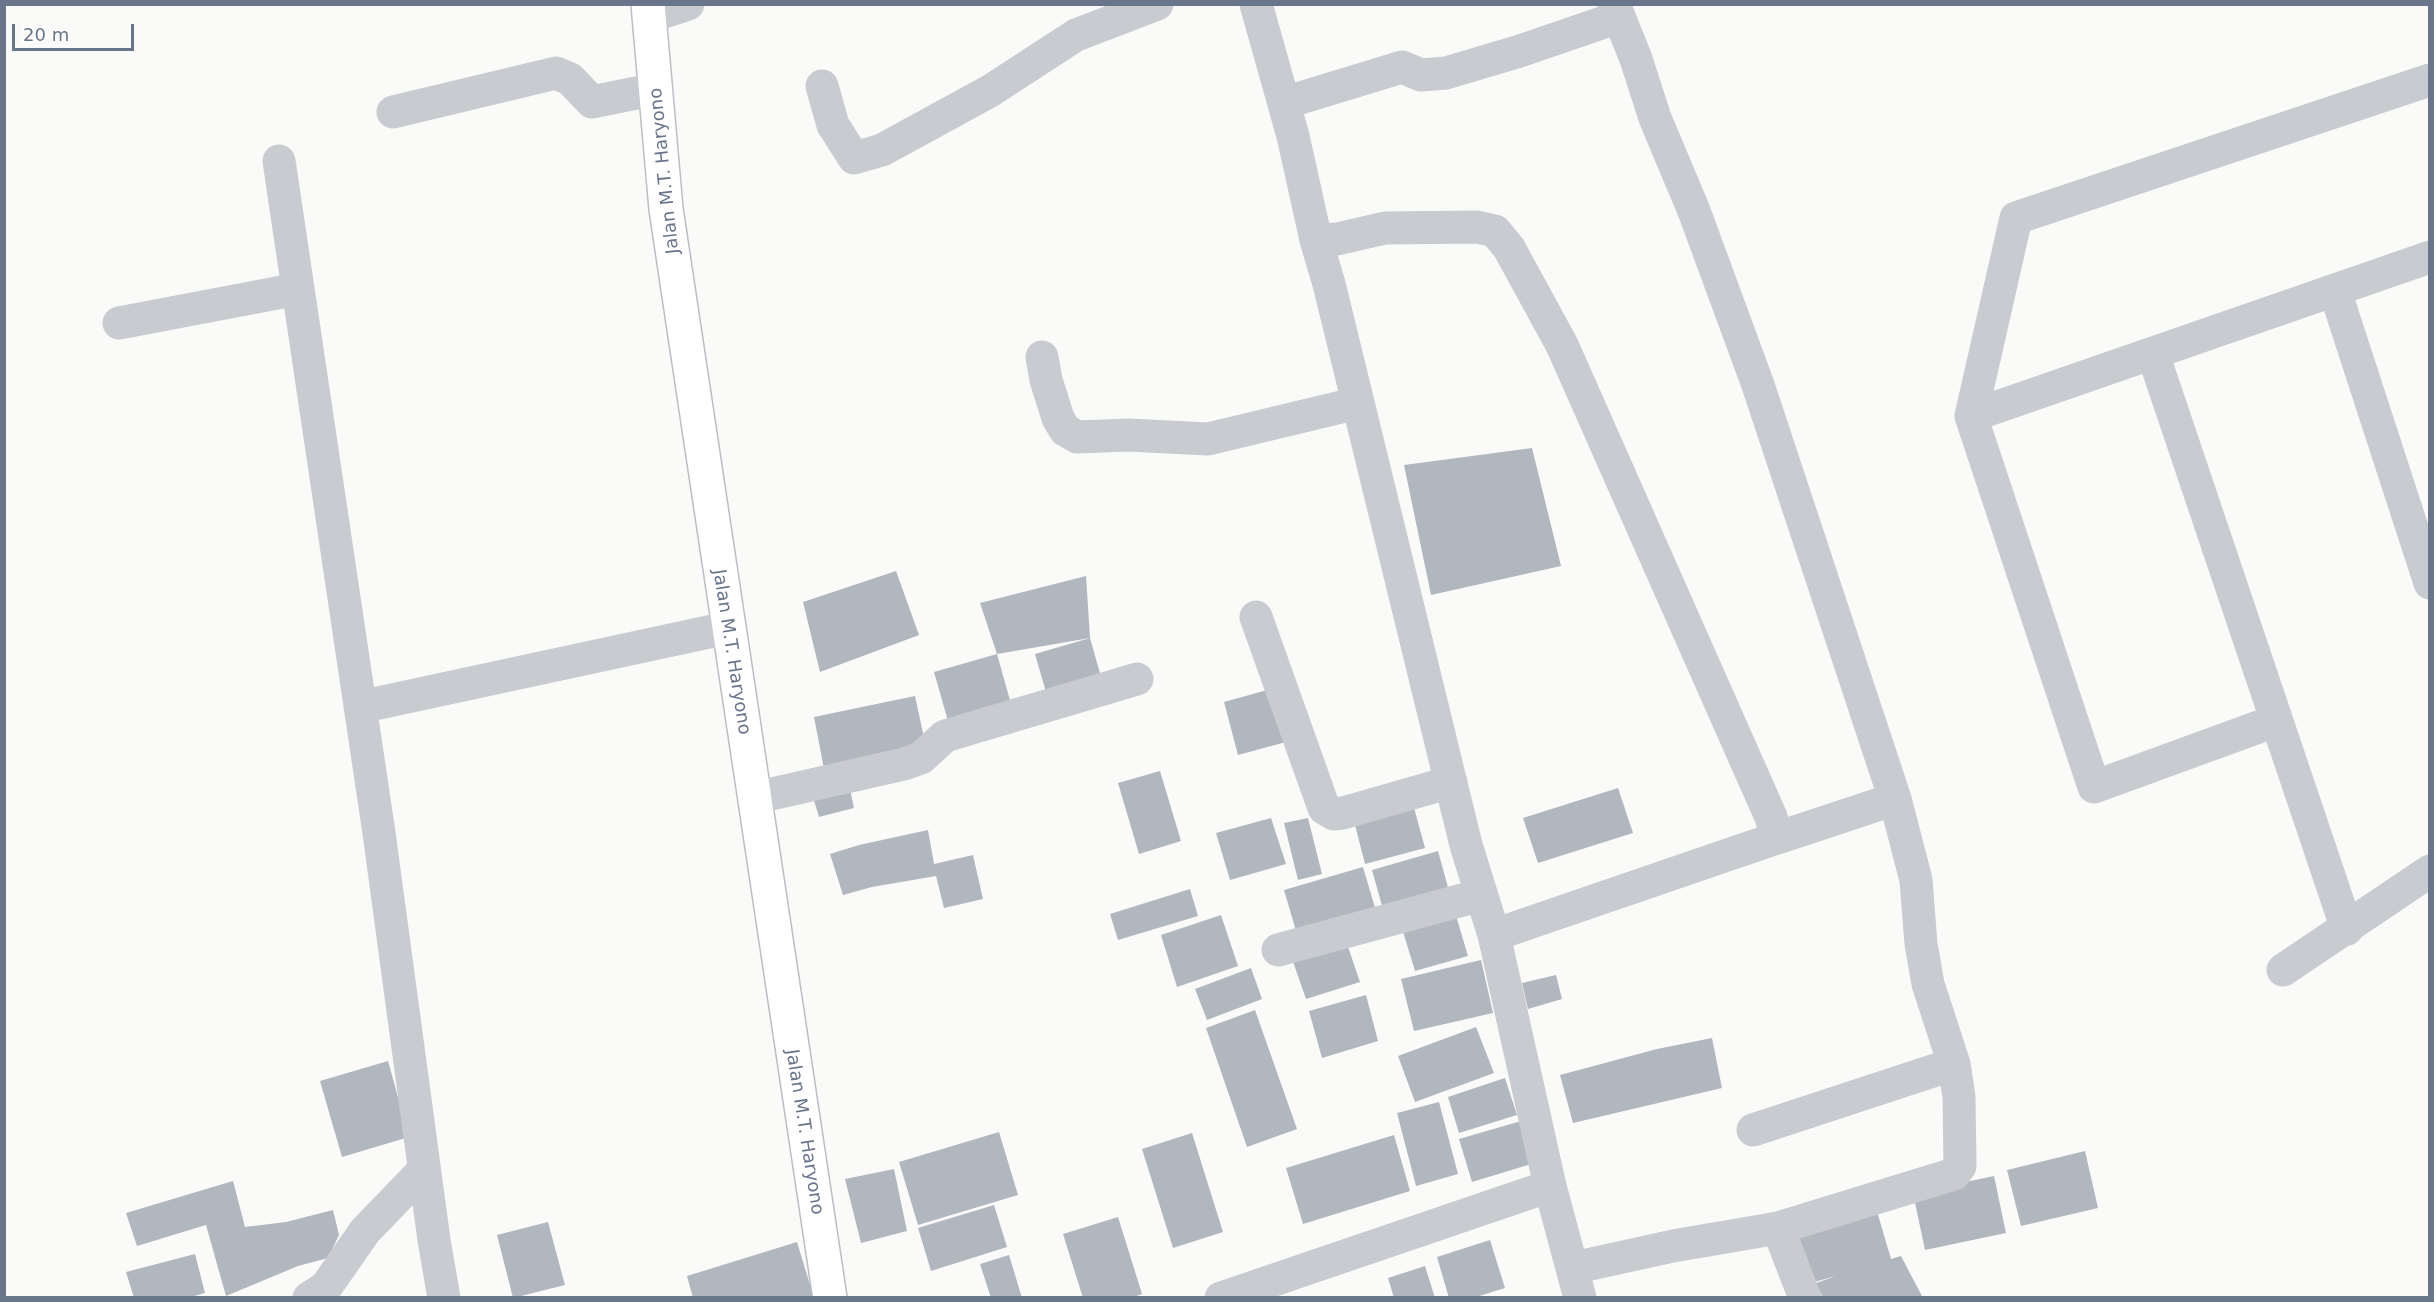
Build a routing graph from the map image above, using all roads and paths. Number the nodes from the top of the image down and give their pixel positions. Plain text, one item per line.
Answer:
1 (688, 4) edge
2 (1157, 4) edge
3 (1256, 4) edge
4 (648, 11) edge
5 (1617, 11) edge
6 (2430, 80) edge
7 (822, 86) dead end
8 (656, 89) junction
9 (1284, 103) junction
10 (393, 112) dead end
11 (279, 161) dead end
12 (1316, 240) junction
13 (2430, 257) edge
14 (298, 289) junction
15 (2335, 291) junction
16 (119, 323) dead end
17 (2153, 354) junction
18 (1042, 357) dead end
19 (1358, 404) junction
20 (1971, 416) junction
21 (2430, 583) edge
22 (1256, 617) dead end
23 (727, 628) junction
24 (1137, 679) dead end
25 (360, 707) junction
26 (2276, 721) junction
27 (1451, 782) junction
28 (754, 798) junction
29 (1895, 799) junction
30 (1778, 838) junction
31 (2430, 871) edge
32 (1481, 895) junction
33 (2347, 929) junction
34 (1494, 935) junction
35 (1278, 950) dead end
36 (2283, 970) dead end
37 (1954, 1064) junction
38 (1753, 1130) dead end
39 (424, 1170) junction
40 (1550, 1186) junction
41 (1778, 1228) junction
42 (1576, 1283) edge
43 (309, 1298) edge
44 (444, 1298) edge
45 (830, 1298) edge
46 (1221, 1298) edge
47 (1805, 1298) edge

1 - 4 street
2 - 7 street
3 - 9 street
4 - 8 main road, Jalan M.T. Haryono
5 - 9 street
5 - 29 street
6 - 20 street
8 - 10 street
8 - 23 main road, Jalan M.T. Haryono
9 - 12 street
11 - 14 street
12 - 19 street
12 - 30 street
13 - 15 street
14 - 16 street
14 - 25 street
15 - 17 street
15 - 21 street
17 - 20 street
17 - 26 street
18 - 19 street
19 - 27 street
20 - 26 street
22 - 27 street
23 - 25 street
23 - 28 main road, Jalan M.T. Haryono
24 - 28 street
25 - 39 street
26 - 33 street
27 - 32 street
28 - 45 main road, Jalan M.T. Haryono
29 - 30 street
29 - 37 street
30 - 34 street
31 - 33 street
32 - 34 street
32 - 35 street
33 - 36 street
34 - 40 street
37 - 38 street
37 - 41 street
39 - 43 street
39 - 44 street
40 - 42 street
40 - 46 street
41 - 42 street
41 - 47 street

